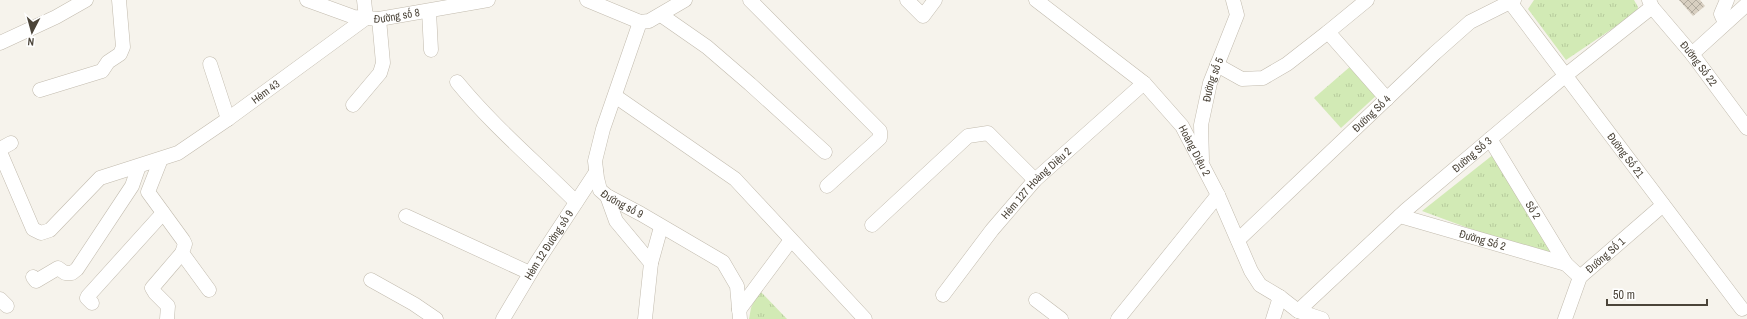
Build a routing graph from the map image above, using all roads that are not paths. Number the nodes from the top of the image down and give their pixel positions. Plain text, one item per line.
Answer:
1 (86, 0) edge
2 (119, 0) edge
3 (307, 0) edge
4 (364, 0) edge
5 (488, 0) edge
6 (587, 0) edge
7 (685, 0) edge
8 (750, 0) edge
9 (907, 0) edge
10 (935, 0) edge
11 (1036, 0) edge
12 (1232, 0) edge
13 (1367, 0) edge
14 (1727, 0) edge
15 (1512, 1) edge
16 (454, 3) edge
17 (1651, 3) edge
18 (1747, 4) edge
19 (428, 11) junction
20 (661, 15) junction
21 (373, 19) junction
22 (640, 22) junction
23 (1725, 23) junction
24 (1328, 32) junction
25 (0, 42) edge
26 (431, 50) dead end
27 (1692, 54) junction
28 (210, 64) dead end
29 (1217, 65) junction
30 (1566, 75) junction
31 (458, 82) dead end
32 (1144, 83) junction
33 (40, 90) dead end
34 (615, 96) junction
35 (1387, 99) junction
36 (353, 105) dead end
37 (228, 119) junction
38 (1747, 128) edge
39 (1490, 139) junction
40 (0, 152) edge
41 (825, 152) dead end
42 (161, 159) junction
43 (1202, 162) junction
44 (139, 166) junction
45 (596, 172) junction
46 (1035, 180) junction
47 (827, 186) dead end
48 (1218, 195) junction
49 (607, 196) junction
50 (576, 202) junction
51 (1663, 205) junction
52 (163, 213) junction
53 (406, 216) dead end
54 (1400, 216) junction
55 (872, 225) dead end
56 (661, 227) junction
57 (791, 240) junction
58 (1238, 240) junction
59 (182, 253) junction
60 (651, 263) junction
61 (1566, 264) junction
62 (530, 273) junction
63 (33, 277) dead end
64 (1580, 277) junction
65 (371, 280) dead end
66 (209, 290) dead end
67 (943, 295) dead end
68 (1280, 296) junction
69 (1036, 300) dead end
70 (92, 303) dead end
71 (1741, 310) edge
72 (1298, 311) junction
73 (740, 314) edge
74 (167, 319) edge
75 (436, 319) edge
76 (503, 319) edge
77 (645, 319) edge
78 (865, 319) edge
79 (1061, 319) edge
80 (1118, 319) edge
81 (1273, 319) edge
82 (1322, 319) edge
83 (1565, 319) edge

1 - 25 street
2 - 33 street
3 - 21 street, Đường số 8
4 - 21 street
5 - 16 street, Đường số 8
6 - 22 street
7 - 20 street
8 - 47 street
9 - 10 street
11 - 32 street, Hoàng Diệu 2
12 - 29 street, Đường số 5
13 - 24 street
14 - 23 street
15 - 30 street, Đường Số 21
15 - 35 street, Đường Số 4
16 - 19 street, Đường số 8
17 - 27 street, Đường Số 22
17 - 30 street, Đường Số 3
18 - 23 street
19 - 21 street, Đường số 8
19 - 26 street
20 - 22 street
20 - 41 street
21 - 36 street
21 - 37 street, Hẻm 43
22 - 34 street, Đường số 9
23 - 27 street
24 - 29 street
24 - 35 street
27 - 38 street, Đường Số 22
28 - 37 street
29 - 43 street, Đường số 5
30 - 39 street, Đường Số 3
30 - 51 street, Đường Số 21
31 - 50 street
32 - 43 street, Hoàng Diệu 2
32 - 46 street, Hẻm 127 Hoàng Diệu 2
34 - 45 street, Đường số 9
34 - 57 street
35 - 58 street, Đường Số 4
37 - 42 street, Hẻm 43
39 - 54 street, Đường Số 3
39 - 61 street, Số 2
40 - 44 street, Hẻm 43
42 - 44 street, Hẻm 43
42 - 52 street
43 - 48 street, Hoàng Diệu 2
44 - 63 street
45 - 49 street, Đường số 9
45 - 50 street, Hẻm 12 Đường số 9
46 - 55 street
46 - 67 street, Hẻm 127 Hoàng Diệu 2
48 - 58 street, Hoàng Diệu 2
48 - 80 street
49 - 56 street, Đường số 9
49 - 60 street
50 - 62 street, Hẻm 12 Đường số 9
51 - 64 street, Đường Số 1
51 - 71 street, Đường Số 21
52 - 59 street
52 - 70 street
53 - 62 street
54 - 61 street, Đường Số 2
54 - 72 street, Đường Số 3
56 - 60 street
56 - 73 street, Đường số 9
57 - 73 street
57 - 78 street
58 - 68 street, Hoàng Diệu 2
59 - 66 street
59 - 74 street
60 - 77 street
61 - 64 street, Số 2
62 - 76 street, Hẻm 12 Đường số 9
64 - 83 street, Đường Số 1
65 - 75 street
68 - 72 street, Hoàng Diệu 2
68 - 81 street
69 - 79 street
72 - 82 street, Hoàng Diệu 2

